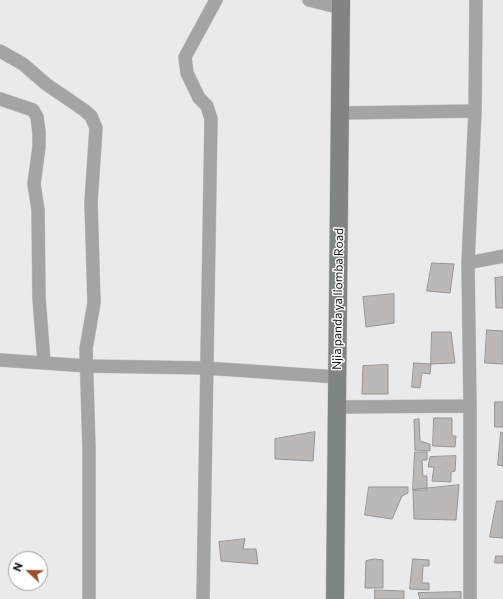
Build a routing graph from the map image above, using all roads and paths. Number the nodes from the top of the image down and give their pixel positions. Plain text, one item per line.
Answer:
1 (216, 0) edge
2 (309, 0) edge
3 (476, 0) edge
4 (341, 4) edge
5 (0, 51) edge
6 (0, 99) edge
7 (475, 111) junction
8 (341, 113) junction
9 (503, 256) edge
10 (468, 263) junction
11 (0, 360) edge
12 (44, 362) junction
13 (87, 366) junction
14 (205, 368) junction
15 (337, 377) junction
16 (337, 406) junction
17 (470, 406) junction
18 (89, 599) edge
19 (203, 599) edge
20 (335, 599) edge
21 (470, 599) edge

1 - 14 street
2 - 4 street
3 - 7 street
4 - 8 main road, Njia panda ya Ilomba Road
5 - 13 street
6 - 12 street
7 - 8 street
7 - 10 street
8 - 15 main road, Njia panda ya Ilomba Road
9 - 10 street
10 - 17 street
11 - 12 street
12 - 13 street
13 - 14 street
13 - 18 street
14 - 15 street
14 - 19 street
15 - 16 main road, Njia panda ya Ilomba Road
16 - 17 street
16 - 20 main road, Njia panda ya Ilomba Road
17 - 21 street

